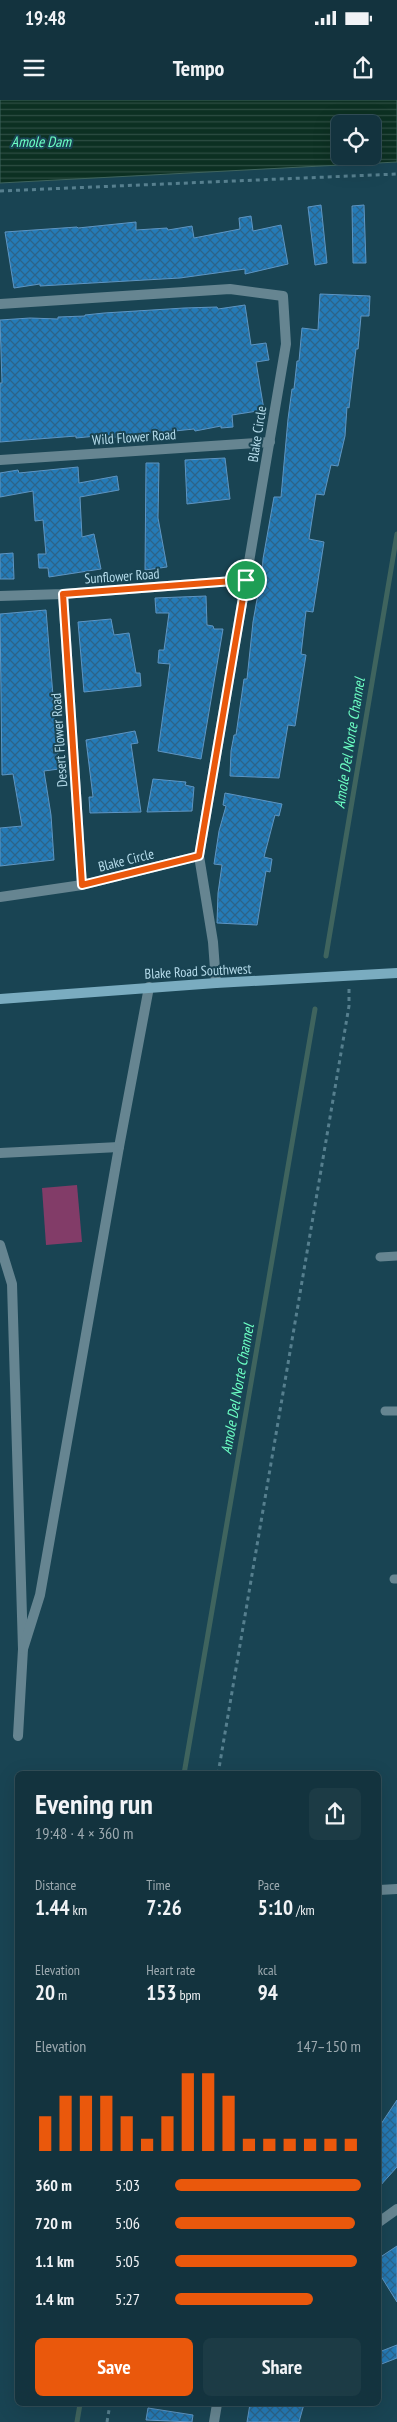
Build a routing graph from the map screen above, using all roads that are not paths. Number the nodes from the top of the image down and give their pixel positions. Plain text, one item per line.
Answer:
1 (0, 304) edge
2 (270, 442) junction
3 (0, 460) edge
4 (246, 580) junction
5 (63, 594) junction
6 (0, 596) edge
7 (199, 856) junction
8 (82, 885) junction
9 (0, 897) edge
10 (397, 973) edge
11 (216, 983) junction
12 (149, 987) junction
13 (0, 999) edge
14 (119, 1147) junction
15 (0, 1152) edge
16 (0, 1245) edge
17 (397, 1256) edge
18 (380, 1257) dead end
19 (385, 1411) dead end
20 (397, 1411) edge
21 (22, 1649) junction
22 (18, 1736) dead end
23 (397, 1889) edge
24 (381, 1890) edge
25 (397, 2209) edge
26 (381, 2221) edge
27 (217, 2406) edge
28 (214, 2422) edge

1 - 2 street, Blake Circle
2 - 3 street, Wild Flower Road
2 - 4 street, Blake Circle
4 - 5 street, Sunflower Road
4 - 7 street, Blake Circle
5 - 6 street, Sunflower Road
5 - 8 street, Desert Flower Road
7 - 8 street, Blake Circle
7 - 11 street, Blake Circle
8 - 9 street, Blake Circle
10 - 11 main road, Blake Road Southwest
11 - 12 main road, Blake Road Southwest
12 - 13 main road, Blake Road Southwest
12 - 14 street
14 - 15 street
14 - 21 street
16 - 21 street
17 - 18 lane
19 - 20 lane
21 - 22 street
23 - 24 street
25 - 26 street
27 - 28 street

